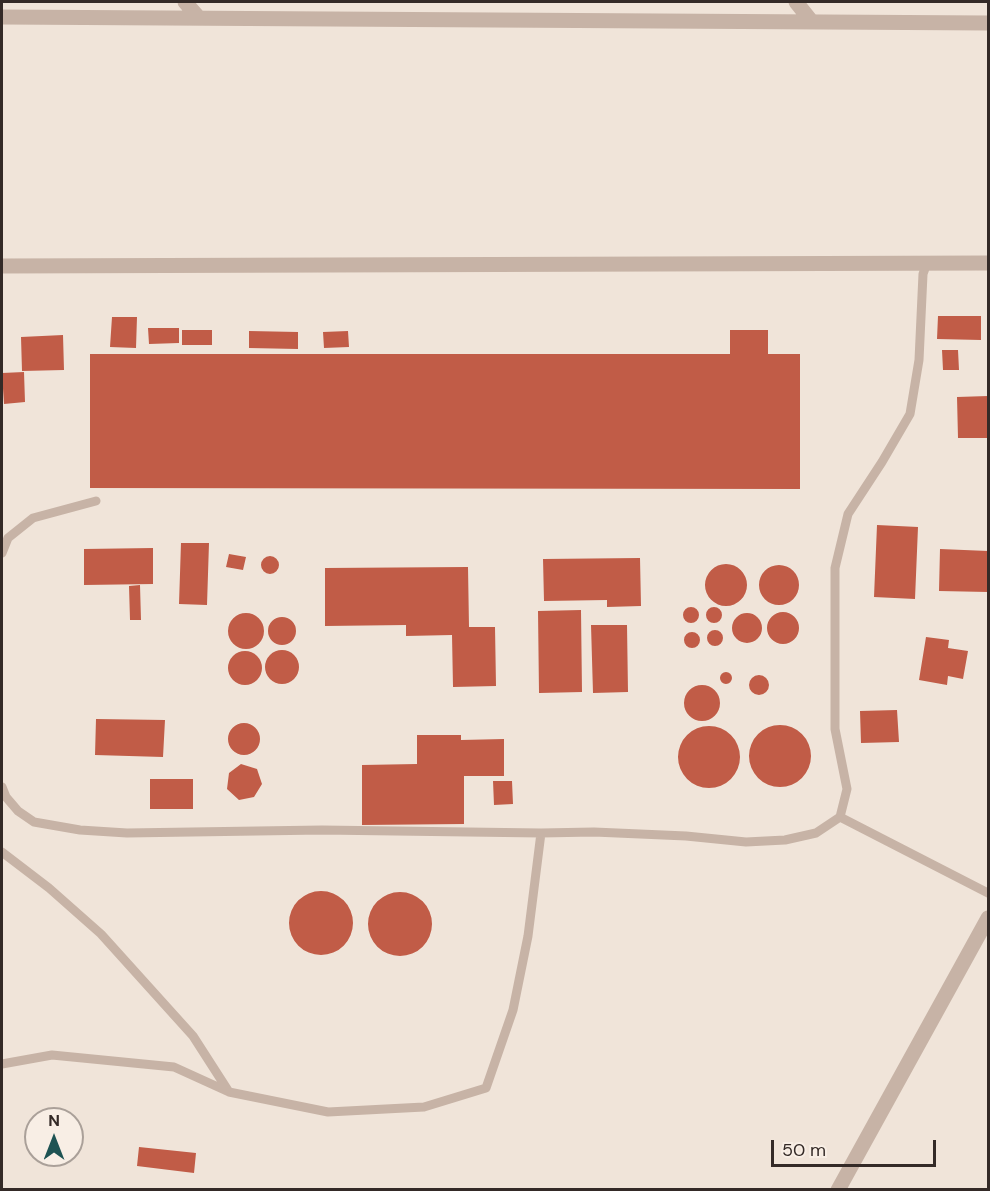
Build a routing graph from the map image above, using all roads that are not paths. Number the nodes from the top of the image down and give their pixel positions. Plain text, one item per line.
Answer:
1 (185, 2) edge
2 (796, 2) edge
3 (2, 17) edge
4 (199, 18) junction
5 (812, 22) junction
6 (988, 23) edge
7 (988, 262) edge
8 (927, 263) junction
9 (2, 266) edge
10 (96, 501) dead end
11 (2, 553) edge
12 (2, 787) edge
13 (840, 817) junction
14 (542, 833) junction
15 (2, 852) edge
16 (988, 893) edge
17 (988, 918) edge
18 (2, 1064) edge
19 (228, 1092) junction
20 (838, 1190) edge

1 - 4 street
2 - 5 street
3 - 4 street
4 - 5 street
5 - 6 street
7 - 8 street
8 - 9 street
8 - 13 lane
10 - 11 lane
12 - 14 lane
13 - 14 lane
13 - 16 lane
14 - 19 lane
15 - 19 lane
17 - 20 street
18 - 19 lane

